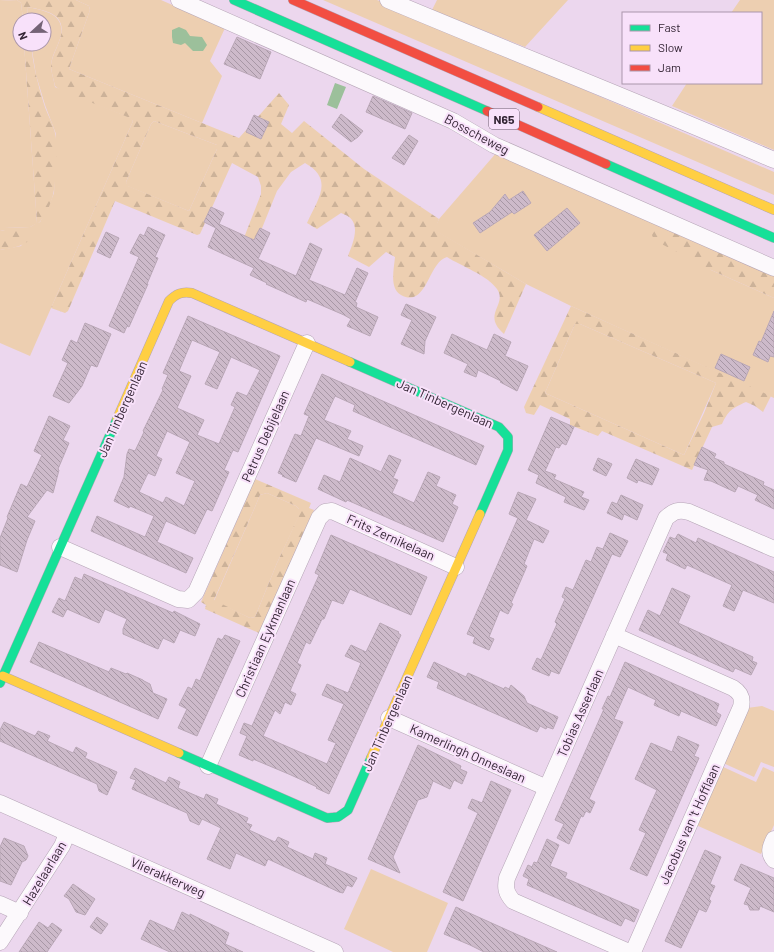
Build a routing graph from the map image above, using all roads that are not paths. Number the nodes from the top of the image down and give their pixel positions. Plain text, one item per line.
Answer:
1 (179, 0) edge
2 (234, 0) edge
3 (293, 0) edge
4 (388, 0) edge
5 (774, 160) edge
6 (774, 210) edge
7 (774, 238) edge
8 (774, 268) edge
9 (307, 343) junction
10 (325, 512) joint
11 (60, 547) junction
12 (774, 549) edge
13 (456, 567) junction
14 (614, 635) junction
15 (2, 680) edge
16 (389, 718) junction
17 (208, 766) junction
18 (547, 788) junction
19 (0, 803) edge
20 (67, 834) junction
21 (774, 839) edge
22 (772, 858) edge
23 (0, 904) edge
24 (20, 912) junction
25 (0, 942) edge
26 (335, 952) edge
27 (629, 952) edge
28 (633, 952) edge

1 - 8 street, Bosscheweg
2 - 7 street, Bosscheweg / N65
3 - 6 street, N65
4 - 5 street
9 - 11 street, Jan Tinbergenlaan
9 - 11 street, Petrus Debijelaan
9 - 13 street, Jan Tinbergenlaan
10 - 13 street, Frits Zernikelaan
10 - 17 street, Christiaan Eykmanlaan
11 - 15 street, Jan Tinbergenlaan
12 - 14 street, Tobias Asserlaan
13 - 16 street, Jan Tinbergenlaan
14 - 18 street, Tobias Asserlaan
14 - 28 street, Jacobus van 't Hofflaan
15 - 17 street, Jan Tinbergenlaan
16 - 17 street, Jan Tinbergenlaan
16 - 18 street, Kamerlingh Onneslaan
18 - 27 street, Tobias Asserlaan
19 - 20 street, Vlierakkerweg
20 - 24 street, Hazelaarlaan
20 - 26 street, Vlierakkerweg
21 - 22 street
23 - 24 street, Hazelaarlaan
24 - 25 street, Hazelaarlaan

